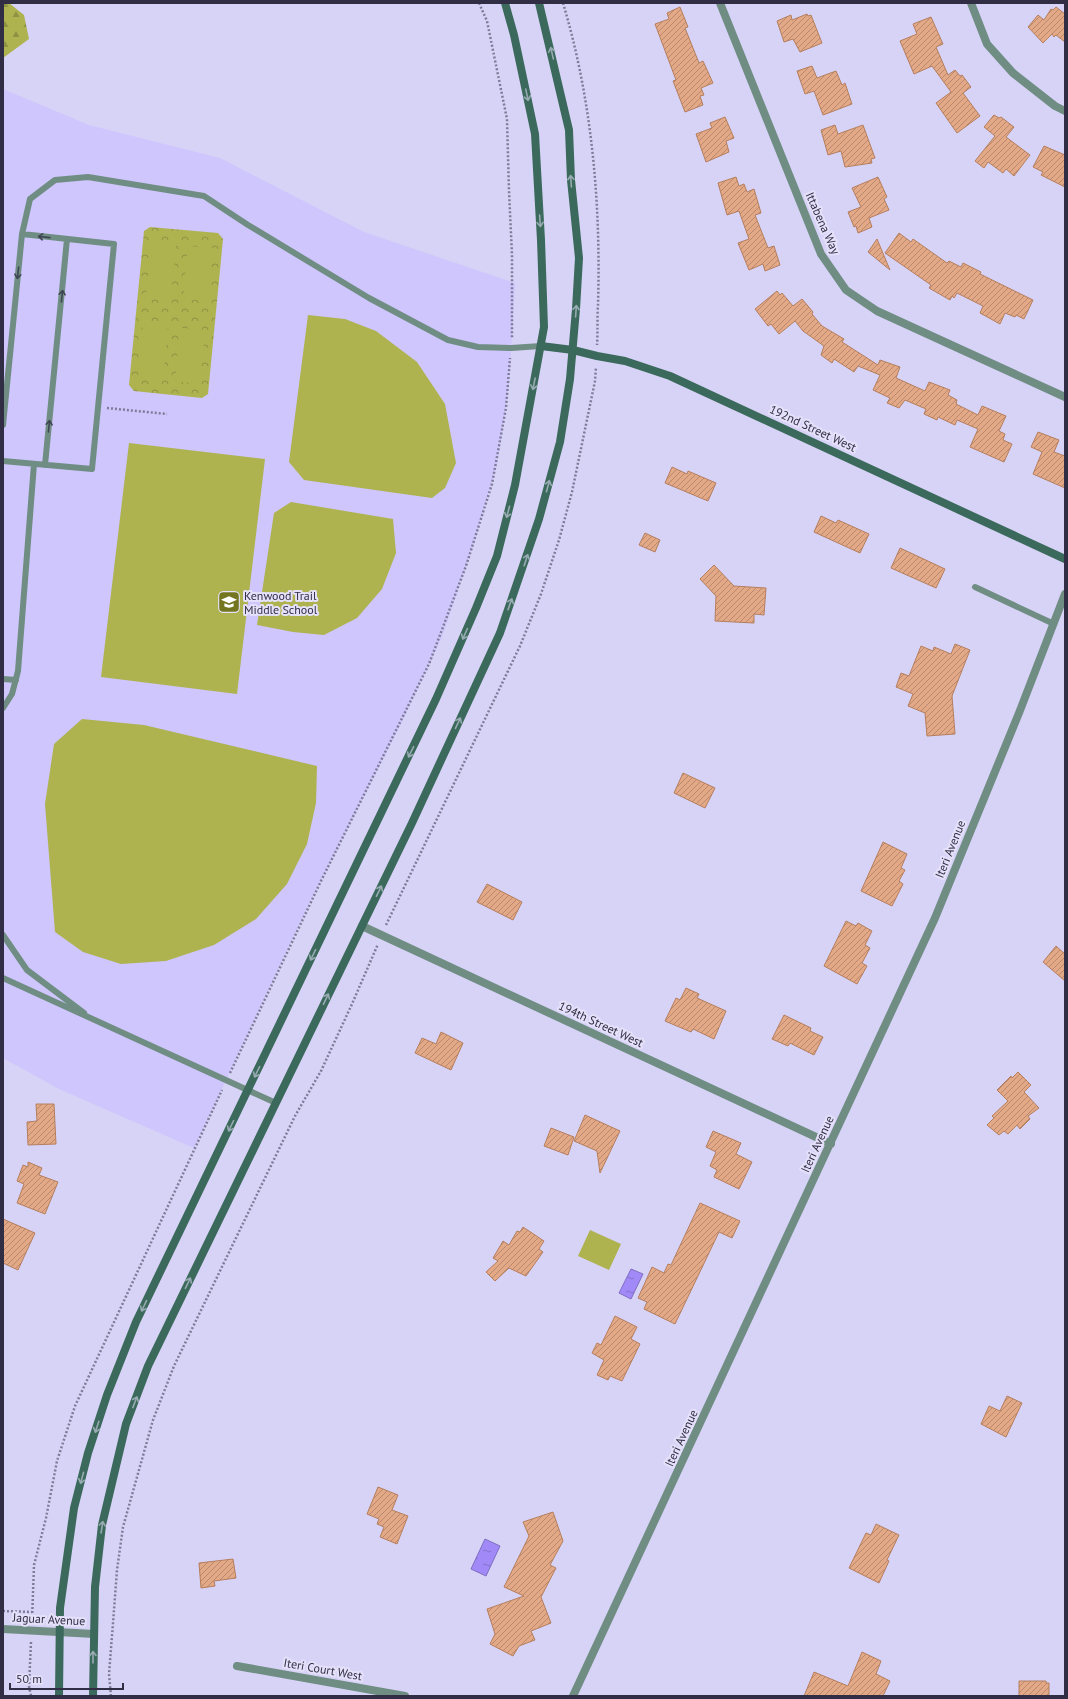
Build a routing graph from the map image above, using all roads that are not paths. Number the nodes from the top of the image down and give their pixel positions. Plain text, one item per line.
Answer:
1 (505, 3) edge
2 (539, 3) edge
3 (720, 3) edge
4 (971, 3) edge
5 (1065, 111) edge
6 (22, 234) junction
7 (67, 239) junction
8 (541, 346) junction
9 (573, 350) junction
10 (1065, 397) edge
11 (3, 425) edge
12 (3, 460) edge
13 (34, 464) junction
14 (45, 465) junction
15 (1065, 559) edge
16 (974, 586) dead end
17 (1065, 594) edge
18 (1054, 624) junction
19 (3, 679) edge
20 (16, 680) junction
21 (3, 708) edge
22 (362, 926) junction
23 (3, 935) edge
24 (3, 978) edge
25 (95, 1021) junction
26 (248, 1090) junction
27 (276, 1104) junction
28 (831, 1144) junction
29 (3, 1629) edge
30 (59, 1632) junction
31 (94, 1634) junction
32 (237, 1666) dead end
33 (59, 1696) edge
34 (93, 1696) edge
35 (404, 1696) edge
36 (573, 1696) edge

1 -> 8 main road
9 -> 2 main road
3 - 10 street, Ittabena Way
4 - 5 street
7 -> 6 lane
6 - 8 lane
6 -> 11 lane
14 -> 7 lane
7 - 14 lane
8 - 9 main road, 192nd Street West
8 -> 26 main road
9 - 15 main road, 192nd Street West
22 -> 9 main road
12 - 13 lane
13 - 14 lane
13 - 20 lane
16 - 18 lane
17 - 18 street, Iteri Avenue
18 - 28 street, Iteri Avenue
19 - 20 lane
20 - 21 lane
27 -> 22 main road
22 - 28 street, 194th Street West
23 - 25 lane
24 - 25 lane
25 - 26 lane
26 - 27 lane
26 -> 30 main road
31 -> 27 main road
28 - 36 street, Iteri Avenue
29 - 30 street, Jaguar Avenue
30 - 31 street, Jaguar Avenue
30 - 33 main road
34 -> 31 main road
32 - 35 street, Iteri Court West

